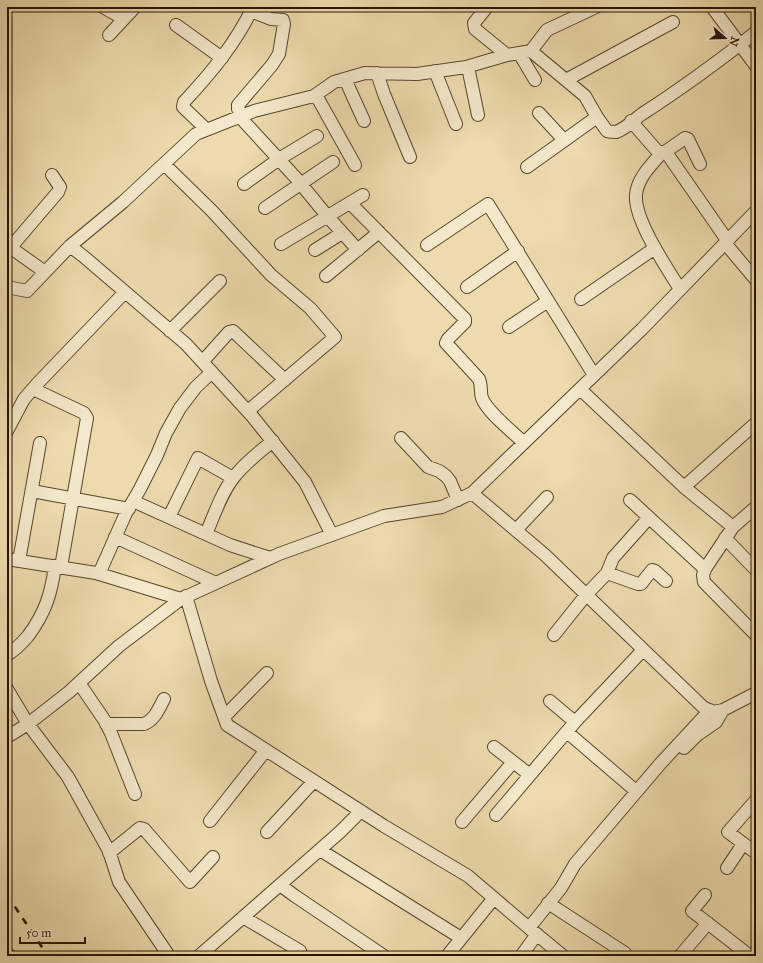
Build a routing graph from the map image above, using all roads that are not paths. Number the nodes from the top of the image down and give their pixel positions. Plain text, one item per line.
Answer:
1 (103, 7) edge
2 (135, 7) edge
3 (487, 7) edge
4 (712, 7) edge
5 (593, 8) edge
6 (252, 9) edge
7 (124, 19) junction
8 (673, 22) dead end
9 (176, 25) dead end
10 (756, 32) edge
11 (109, 35) dead end
12 (740, 45) junction
13 (531, 51) junction
14 (519, 53) junction
15 (507, 55) junction
16 (222, 58) junction
17 (756, 66) edge
18 (468, 67) junction
19 (435, 71) junction
20 (377, 73) junction
21 (345, 79) junction
22 (535, 80) dead end
23 (566, 80) junction
24 (316, 95) junction
25 (539, 113) dead end
26 (241, 116) junction
27 (478, 116) dead end
28 (596, 117) junction
29 (364, 121) dead end
30 (631, 121) junction
31 (456, 124) dead end
32 (206, 129) junction
33 (317, 136) dead end
34 (564, 140) junction
35 (661, 152) junction
36 (410, 157) dead end
37 (279, 160) junction
38 (333, 162) dead end
39 (164, 164) junction
40 (700, 164) dead end
41 (355, 165) dead end
42 (527, 167) dead end
43 (52, 175) dead end
44 (301, 183) junction
45 (244, 184) dead end
46 (363, 195) dead end
47 (350, 203) junction
48 (265, 208) dead end
49 (756, 211) edge
50 (328, 217) junction
51 (379, 232) junction
52 (342, 233) junction
53 (726, 242) junction
54 (281, 244) dead end
55 (427, 245) dead end
56 (9, 246) edge
57 (70, 246) junction
58 (655, 248) junction
59 (315, 250) dead end
60 (358, 250) junction
61 (518, 251) junction
62 (45, 272) junction
63 (326, 276) dead end
64 (756, 280) edge
65 (220, 281) dead end
66 (7, 287) edge
67 (467, 287) dead end
68 (680, 289) junction
69 (125, 292) junction
70 (581, 299) dead end
71 (548, 301) junction
72 (509, 327) dead end
73 (170, 331) junction
74 (203, 361) junction
75 (212, 372) junction
76 (594, 374) junction
77 (285, 380) junction
78 (33, 389) junction
79 (580, 389) junction
80 (248, 411) junction
81 (756, 423) edge
82 (7, 431) edge
83 (401, 438) dead end
84 (273, 441) junction
85 (40, 443) dead end
86 (524, 443) junction
87 (233, 478) junction
88 (684, 487) junction
89 (32, 491) junction
90 (472, 493) junction
91 (547, 497) dead end
92 (72, 499) junction
93 (458, 500) junction
94 (630, 500) dead end
95 (131, 505) junction
96 (755, 510) edge
97 (169, 517) junction
98 (646, 521) dead end
99 (733, 527) junction
100 (516, 530) junction
101 (206, 534) junction
102 (332, 535) junction
103 (115, 537) junction
104 (725, 538) junction
105 (7, 558) edge
106 (270, 558) junction
107 (20, 560) junction
108 (58, 567) junction
109 (705, 569) junction
110 (756, 570) edge
111 (607, 573) junction
112 (99, 574) junction
113 (666, 581) dead end
114 (216, 583) junction
115 (586, 595) junction
116 (183, 597) junction
117 (554, 635) dead end
118 (756, 635) edge
119 (643, 650) junction
120 (7, 655) edge
121 (267, 673) dead end
122 (79, 683) junction
123 (7, 689) edge
124 (756, 693) edge
125 (164, 699) dead end
126 (550, 701) dead end
127 (710, 710) junction
128 (723, 710) junction
129 (224, 717) junction
130 (575, 722) junction
131 (28, 724) junction
132 (106, 724) junction
133 (567, 732) junction
134 (7, 737) edge
135 (494, 747) dead end
136 (266, 750) junction
137 (513, 762) junction
138 (530, 775) junction
139 (314, 781) junction
140 (636, 791) junction
141 (135, 794) dead end
142 (756, 800) edge
143 (360, 811) junction
144 (496, 815) dead end
145 (210, 821) dead end
146 (462, 822) dead end
147 (267, 832) dead end
148 (743, 844) junction
149 (320, 850) junction
150 (110, 853) junction
151 (756, 853) edge
152 (213, 857) dead end
153 (727, 868) dead end
154 (280, 885) junction
155 (561, 888) junction
156 (705, 895) dead end
157 (494, 898) junction
158 (548, 903) junction
159 (244, 917) junction
160 (708, 923) junction
161 (533, 931) junction
162 (461, 938) junction
163 (300, 951) dead end
164 (7, 953) edge
165 (625, 953) dead end
166 (10, 956) edge
167 (169, 956) edge
168 (199, 956) edge
169 (384, 956) edge
170 (447, 956) edge
171 (521, 956) edge
172 (563, 956) edge
173 (680, 956) edge
174 (750, 956) edge

1 - 7 street
2 - 7 street
3 - 15 street
4 - 12 street
5 - 13 street
6 - 16 street
6 - 26 street
7 - 11 street
8 - 23 street
9 - 16 street
10 - 12 street
12 - 17 street
12 - 30 street
13 - 14 street
13 - 23 street
14 - 15 street
14 - 22 street
15 - 18 street
16 - 32 street
18 - 19 street
18 - 27 street
19 - 20 street
19 - 31 street
20 - 21 street
20 - 36 street
21 - 24 street
21 - 29 street
23 - 28 street
24 - 26 street
24 - 41 street
25 - 34 street
26 - 32 street
26 - 37 street
28 - 30 street
28 - 34 street
30 - 35 street
32 - 39 street
33 - 37 street
34 - 42 street
35 - 40 street
35 - 53 street
35 - 58 street
37 - 44 street
37 - 45 street
38 - 44 street
39 - 57 street
39 - 77 street
43 - 56 street
44 - 48 street
44 - 50 street
46 - 47 street
47 - 50 street
47 - 51 street
49 - 53 street
50 - 52 street
50 - 54 street
51 - 60 street
51 - 86 street
52 - 59 street
52 - 60 street
53 - 64 street
53 - 68 street
55 - 61 street
56 - 62 street
57 - 62 street
57 - 69 street
58 - 68 street
58 - 70 street
60 - 63 street
61 - 67 street
61 - 71 street
62 - 66 street
65 - 73 street
68 - 76 street
69 - 73 street
69 - 78 street
71 - 72 street
71 - 76 street
73 - 74 street
74 - 75 street
74 - 77 street
75 - 80 street
75 - 95 street
76 - 79 street
77 - 80 street
78 - 82 street
78 - 92 street
79 - 86 street
79 - 88 street
80 - 84 street
81 - 88 street
83 - 93 street
84 - 87 street
84 - 102 street
85 - 89 street
86 - 90 street
87 - 97 street
87 - 101 street
88 - 99 street
89 - 92 street
89 - 107 street
90 - 93 street
90 - 100 street
91 - 100 street
92 - 95 street
92 - 108 street
93 - 102 street
94 - 109 street
95 - 97 street
95 - 103 street
96 - 99 street
97 - 101 street
98 - 111 street
99 - 104 street
100 - 115 street
101 - 106 street
102 - 106 street
103 - 112 street
103 - 114 street
104 - 109 street
104 - 110 street
105 - 107 street
106 - 114 street
107 - 108 street
108 - 112 street
108 - 120 street
109 - 118 street
111 - 113 street
111 - 115 street
112 - 116 street
114 - 116 street
115 - 117 street
115 - 119 street
116 - 122 street
116 - 129 street
119 - 127 street
119 - 130 street
121 - 129 street
122 - 131 street
122 - 132 street
123 - 131 street
124 - 128 street
125 - 132 street
126 - 130 street
127 - 128 street
127 - 140 street
128 - 155 street
129 - 136 street
130 - 133 street
131 - 134 street
131 - 150 street
132 - 141 street
133 - 138 street
133 - 140 street
135 - 137 street
136 - 139 street
136 - 145 street
137 - 138 street
137 - 146 street
138 - 144 street
139 - 143 street
139 - 147 street
140 - 155 street
142 - 148 street
143 - 149 street
143 - 157 street
148 - 151 street
148 - 153 street
149 - 154 street
149 - 162 street
150 - 152 street
150 - 167 street
154 - 159 street
154 - 169 street
155 - 158 street
156 - 160 street
157 - 161 street
157 - 162 street
158 - 161 street
158 - 165 street
159 - 163 street
159 - 168 street
160 - 173 street
160 - 174 street
161 - 171 street
161 - 172 street
162 - 170 street
164 - 166 street

